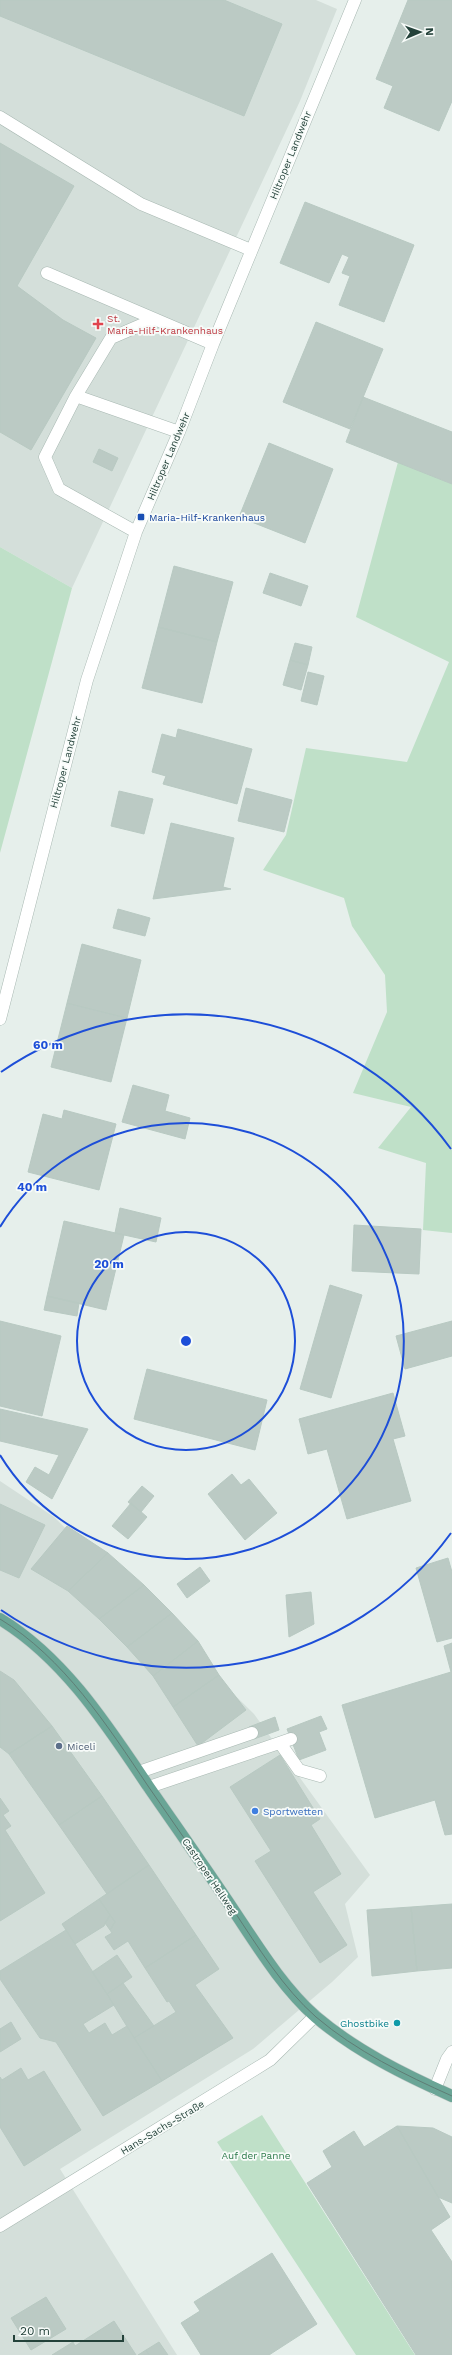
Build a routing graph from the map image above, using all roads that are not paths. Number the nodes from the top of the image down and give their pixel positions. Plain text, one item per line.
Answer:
1 (355, 0) edge
2 (0, 117) edge
3 (251, 250) junction
4 (47, 273) dead end
5 (155, 319) junction
6 (213, 344) junction
7 (76, 396) junction
8 (179, 432) junction
9 (136, 532) junction
10 (0, 1019) edge
11 (0, 1619) edge
12 (252, 1733) dead end
13 (139, 1772) junction
14 (320, 1776) dead end
15 (149, 1787) junction
16 (315, 2016) junction
17 (452, 2052) edge
18 (435, 2088) junction
19 (452, 2096) edge
20 (0, 2226) edge

1 - 3 street, Hiltroper Landwehr
2 - 3 street
3 - 6 street, Hiltroper Landwehr
4 - 5 street
5 - 6 street
5 - 7 street
6 - 8 street, Hiltroper Landwehr
7 - 8 street
7 - 9 street
8 - 9 street, Hiltroper Landwehr
9 - 10 street, Hiltroper Landwehr
11 - 13 main road, Castroper Hellweg
12 - 13 street
13 - 15 main road, Castroper Hellweg
14 - 15 street
15 - 16 main road, Castroper Hellweg
16 - 18 main road, Castroper Hellweg
16 - 20 street, Hans-Sachs-Straße
17 - 18 street
18 - 19 main road, Castroper Hellweg

